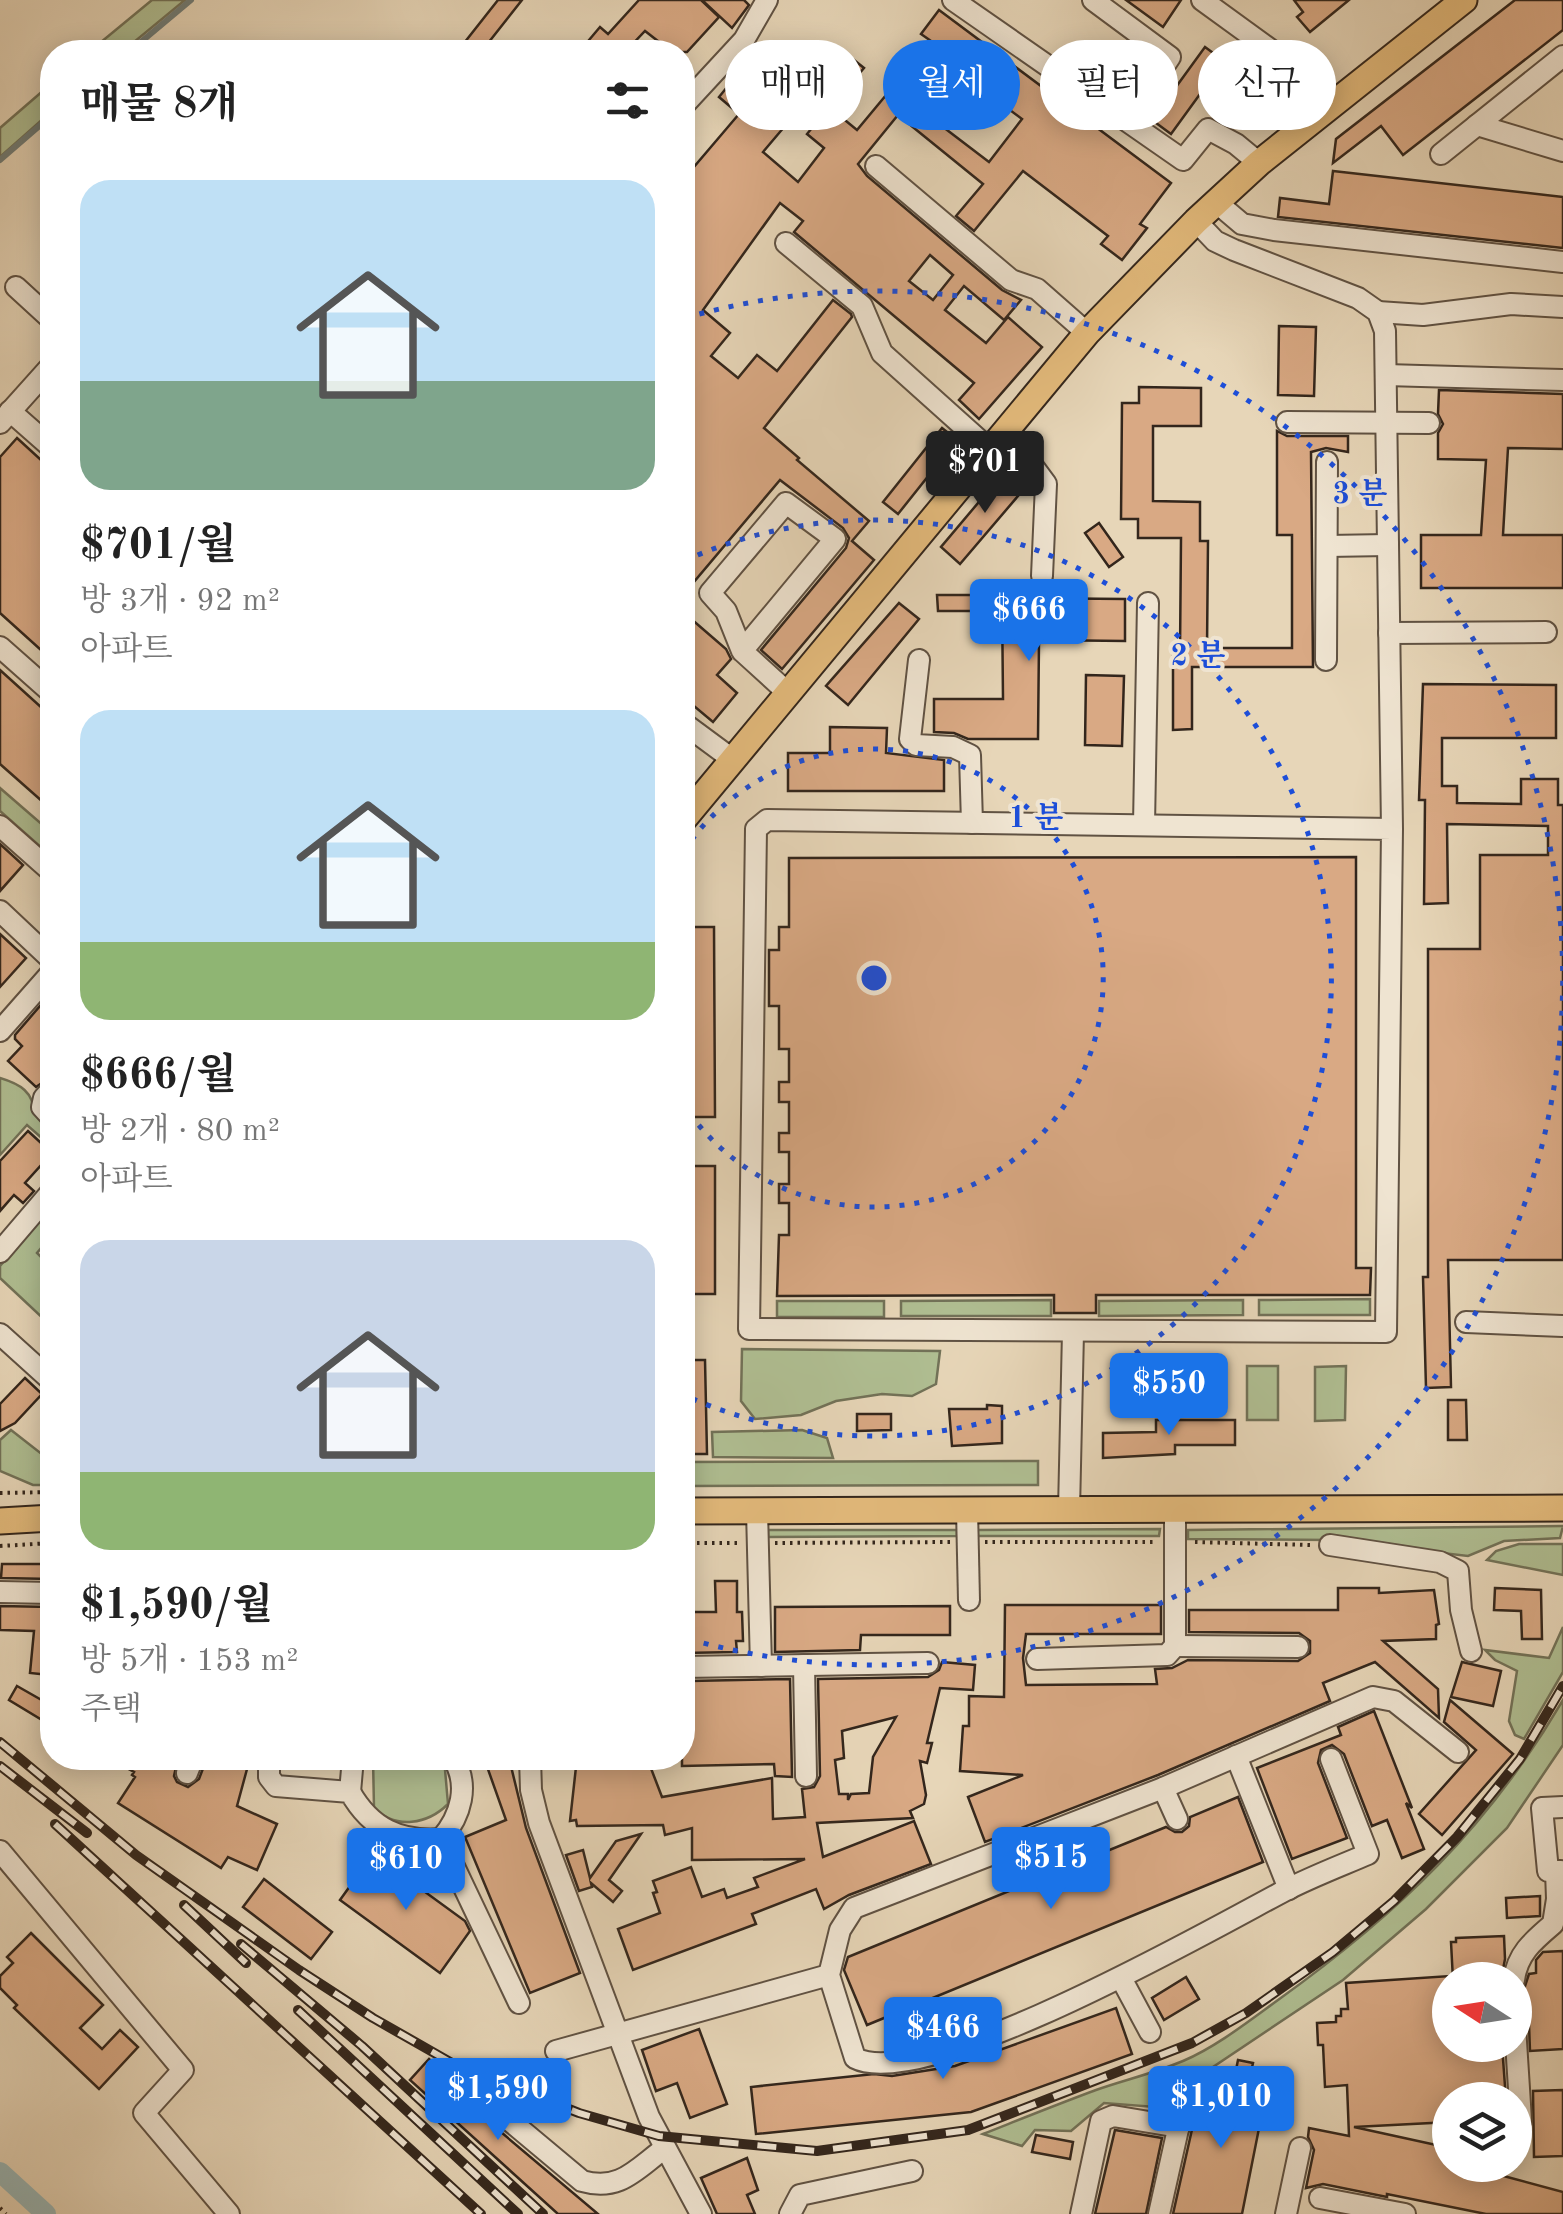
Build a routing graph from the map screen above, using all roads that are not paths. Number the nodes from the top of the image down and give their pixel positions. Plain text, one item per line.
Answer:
1 (767, 0) edge
2 (954, 0) edge
3 (1093, 0) edge
4 (1202, 0) edge
5 (1464, 0) edge
6 (1147, 40) edge
7 (1257, 40) edge
8 (1563, 56) edge
9 (1040, 60) edge
10 (695, 93) edge
11 (1336, 101) edge
12 (1477, 125) junction
13 (1141, 130) edge
14 (1300, 130) edge
15 (1563, 151) edge
16 (1441, 154) dead end
17 (1259, 163) junction
18 (876, 166) dead end
19 (1216, 202) junction
20 (1196, 221) junction
21 (786, 243) dead end
22 (1563, 262) edge
23 (16, 287) dead end
24 (1563, 307) edge
25 (40, 309) edge
26 (1378, 312) junction
27 (1087, 332) junction
28 (1386, 375) junction
29 (40, 378) edge
30 (1563, 380) edge
31 (5, 417) edge
32 (1287, 422) dead end
33 (1386, 423) junction
34 (1429, 423) dead end
35 (40, 440) edge
36 (995, 442) junction
37 (1328, 462) dead end
38 (1388, 545) junction
39 (1327, 546) junction
40 (1042, 576) dead end
41 (1148, 603) dead end
42 (1546, 632) dead end
43 (1389, 634) junction
44 (0, 647) edge
45 (742, 651) junction
46 (919, 660) dead end
47 (1326, 660) dead end
48 (40, 683) edge
49 (787, 692) junction
50 (695, 731) edge
51 (732, 758) junction
52 (695, 805) edge
53 (972, 823) junction
54 (1144, 825) junction
55 (0, 826) edge
56 (1392, 828) junction
57 (40, 861) edge
58 (0, 910) edge
59 (40, 948) edge
60 (40, 986) edge
61 (0, 1031) edge
62 (40, 1205) edge
63 (0, 1252) edge
64 (1466, 1322) dead end
65 (1563, 1326) edge
66 (1074, 1332) junction
67 (0, 1334) edge
68 (40, 1370) edge
69 (1563, 1508) edge
70 (1175, 1509) junction
71 (967, 1510) junction
72 (1069, 1510) junction
73 (695, 1511) edge
74 (757, 1511) junction
75 (40, 1519) edge
76 (0, 1522) edge
77 (1330, 1545) road end
78 (0, 1592) edge
79 (40, 1593) edge
80 (969, 1600) dead end
81 (1175, 1646) junction
82 (1298, 1648) dead end
83 (1470, 1651) dead end
84 (1036, 1659) dead end
85 (928, 1663) dead end
86 (695, 1666) edge
87 (761, 1666) junction
88 (804, 1666) junction
89 (1458, 1752) dead end
90 (1236, 1756) junction
91 (1331, 1760) dead end
92 (269, 1770) edge
93 (352, 1770) edge
94 (460, 1770) edge
95 (530, 1770) edge
96 (806, 1776) dead end
97 (1163, 1788) junction
98 (350, 1792) junction
99 (1563, 1807) edge
100 (1177, 1818) dead end
101 (1040, 1837) junction
102 (441, 1838) junction
103 (0, 1852) edge
104 (1052, 1864) dead end
105 (1560, 1871) edge
106 (1289, 1888) junction
107 (1558, 1927) edge
108 (1517, 1962) edge
109 (829, 1976) junction
110 (1121, 1978) junction
111 (518, 2003) dead end
112 (1150, 2032) dead end
113 (619, 2035) junction
114 (556, 2051) dead end
115 (466, 2084) dead end
116 (1188, 2089) dead end
117 (1179, 2128) junction
118 (666, 2148) junction
119 (1300, 2148) dead end
120 (912, 2171) dead end
121 (1320, 2198) dead end
122 (230, 2214) edge
123 (701, 2214) edge
124 (790, 2214) edge
125 (1082, 2214) edge
126 (1159, 2214) edge
127 (1286, 2214) edge
128 (1405, 2214) edge

1 - 10 street
2 - 9 street
3 - 6 street
4 - 7 street
5 - 11 main road
8 - 12 street
12 - 15 street
12 - 16 street
13 - 17 street
14 - 17 main road
17 - 19 main road
18 - 27 street
19 - 20 main road
19 - 22 street
20 - 26 street
20 - 27 main road
21 - 36 street
23 - 25 street
24 - 26 street
26 - 28 street
27 - 36 main road
28 - 30 street
28 - 33 street
29 - 31 street
31 - 35 street
32 - 33 street
33 - 34 street
33 - 38 street
36 - 40 street
36 - 49 main road
37 - 39 street
38 - 39 street
38 - 43 street
39 - 47 street
41 - 54 street
42 - 43 street
43 - 56 street
44 - 48 street
45 - 45 street
45 - 49 street
46 - 53 street
49 - 51 main road
50 - 51 street
51 - 52 main road
53 - 54 street
53 - 66 street
54 - 56 street
55 - 57 street
56 - 66 street
58 - 59 street
60 - 61 street
62 - 63 street
64 - 65 street
66 - 72 street
67 - 68 street
69 - 70 main road
70 - 72 main road
70 - 81 street
71 - 72 main road
71 - 74 main road
71 - 80 street
73 - 74 main road
74 - 87 street
75 - 76 main road
77 - 83 street
78 - 79 street
81 - 82 street
81 - 84 street
85 - 88 street
86 - 87 street
87 - 88 street
88 - 96 street
89 - 90 street
90 - 97 street
90 - 106 street
91 - 106 street
92 - 98 street
93 - 98 street
94 - 102 street
95 - 113 street
97 - 100 street
97 - 101 street
98 - 102 street
99 - 105 street
101 - 104 street
101 - 109 street
102 - 111 street
103 - 122 street
105 - 107 street
106 - 110 street
107 - 108 street
109 - 110 street
109 - 113 street
110 - 112 street
113 - 114 street
113 - 118 street
115 - 118 street
116 - 117 street
117 - 125 street
117 - 126 street
118 - 123 street
119 - 127 street
120 - 124 street
121 - 128 street

